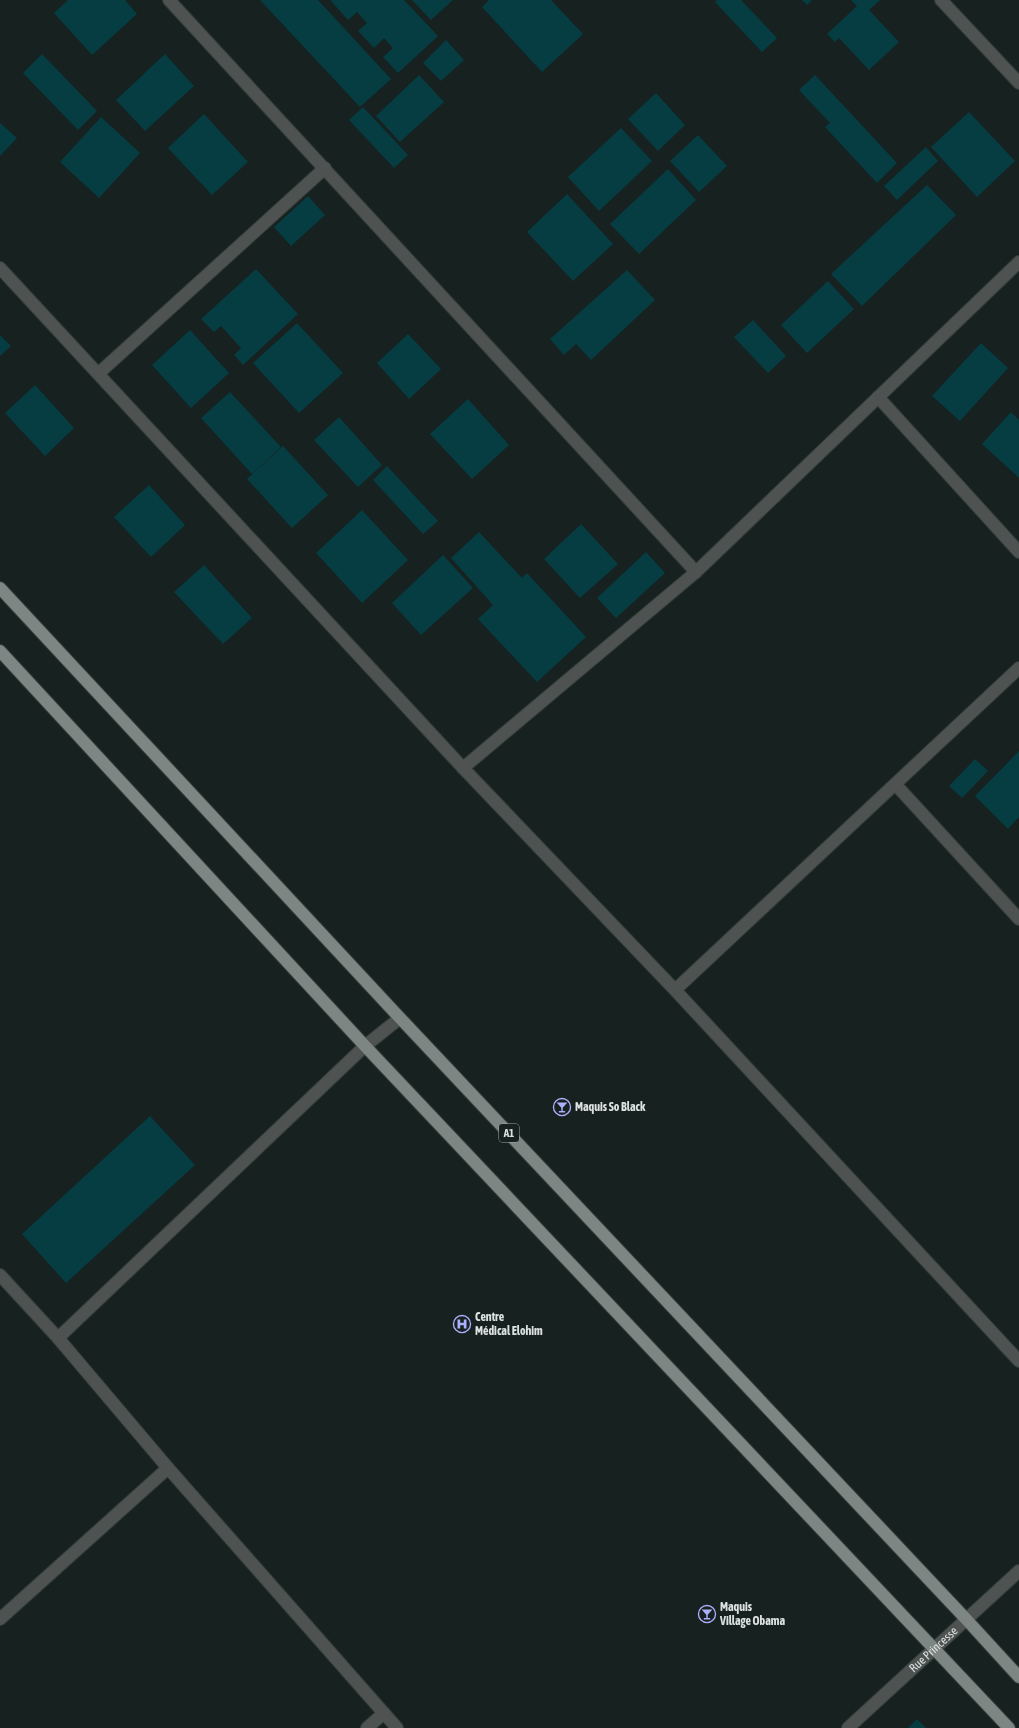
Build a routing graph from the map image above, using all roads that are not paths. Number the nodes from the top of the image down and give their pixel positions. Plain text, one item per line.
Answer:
1 (169, 0) edge
2 (941, 0) edge
3 (1019, 83) edge
4 (325, 168) junction
5 (1019, 262) edge
6 (0, 268) edge
7 (98, 373) junction
8 (878, 397) junction
9 (1019, 552) edge
10 (696, 572) junction
11 (0, 588) edge
12 (0, 651) edge
13 (1019, 668) edge
14 (463, 768) junction
15 (896, 785) junction
16 (1019, 919) edge
17 (675, 990) junction
18 (400, 1018) junction
19 (365, 1046) junction
20 (0, 1275) edge
21 (58, 1338) junction
22 (1019, 1360) edge
23 (168, 1468) junction
24 (1019, 1571) edge
25 (0, 1619) edge
26 (966, 1619) junction
27 (934, 1648) junction
28 (1019, 1677) edge
29 (384, 1713) junction
30 (367, 1728) edge
31 (397, 1728) edge
32 (848, 1728) edge
33 (1009, 1728) edge

1 - 4 street
2 - 3 street
4 - 7 street
4 - 10 street
5 - 8 street
6 - 7 street
7 - 14 street
8 - 9 street
8 - 10 street
10 - 14 street
11 - 18 main road, A1
12 - 19 main road
13 - 15 street
14 - 17 street
15 - 16 street
15 - 17 street
17 - 22 street
18 - 19 street
18 - 26 main road, A1
19 - 21 street
19 - 27 main road
20 - 21 street
21 - 23 street
23 - 25 street
23 - 29 street
24 - 26 street, Rue Princesse
26 - 27 street, Rue Princesse
26 - 28 main road, A1
27 - 32 street, Rue Princesse
27 - 33 main road
29 - 30 street
29 - 31 street

